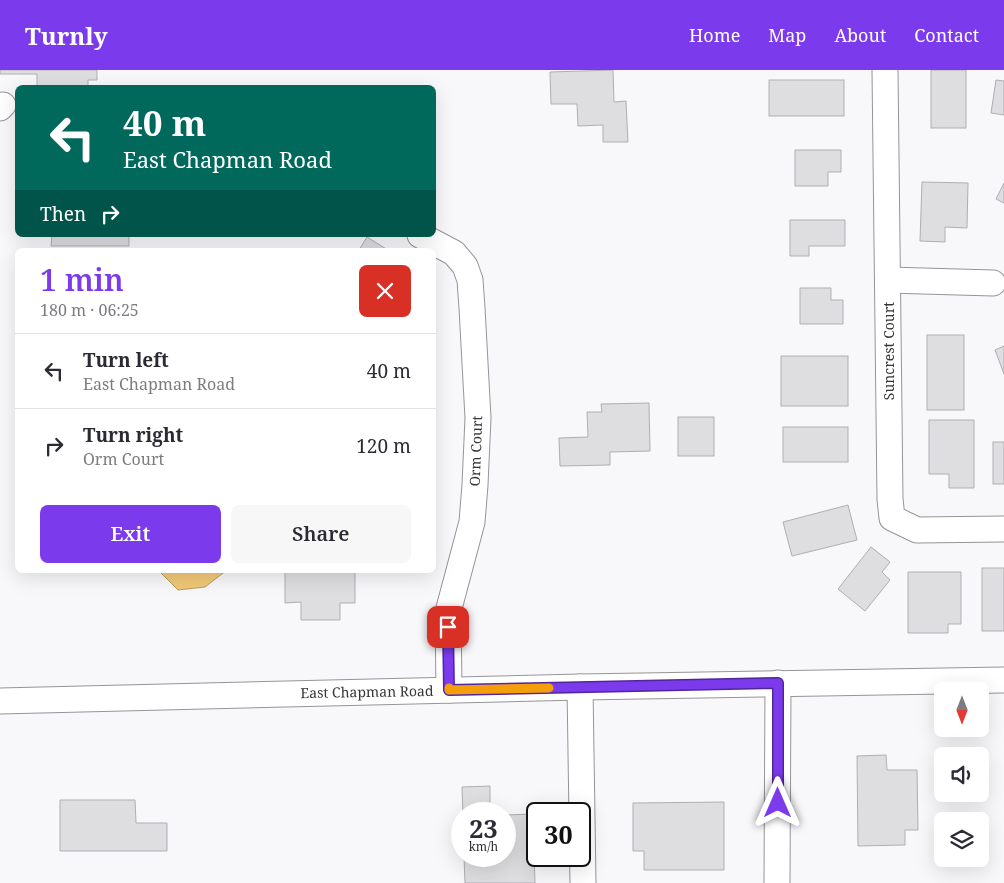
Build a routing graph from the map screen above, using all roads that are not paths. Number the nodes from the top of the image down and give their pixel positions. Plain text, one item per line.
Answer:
1 (885, 70) edge
2 (424, 237) edge
3 (888, 280) junction
4 (994, 283) dead end
5 (1004, 529) edge
6 (1004, 680) edge
7 (769, 683) junction
8 (580, 687) junction
9 (449, 690) junction
10 (0, 701) edge
11 (583, 883) edge
12 (777, 883) edge

1 - 3 street, Suncrest Court
2 - 9 street, Orm Court
3 - 4 street
3 - 5 street, Suncrest Court
6 - 7 street, East Chapman Road
7 - 8 street, East Chapman Road
7 - 12 street
8 - 9 street, East Chapman Road
8 - 11 street
9 - 10 street, East Chapman Road

